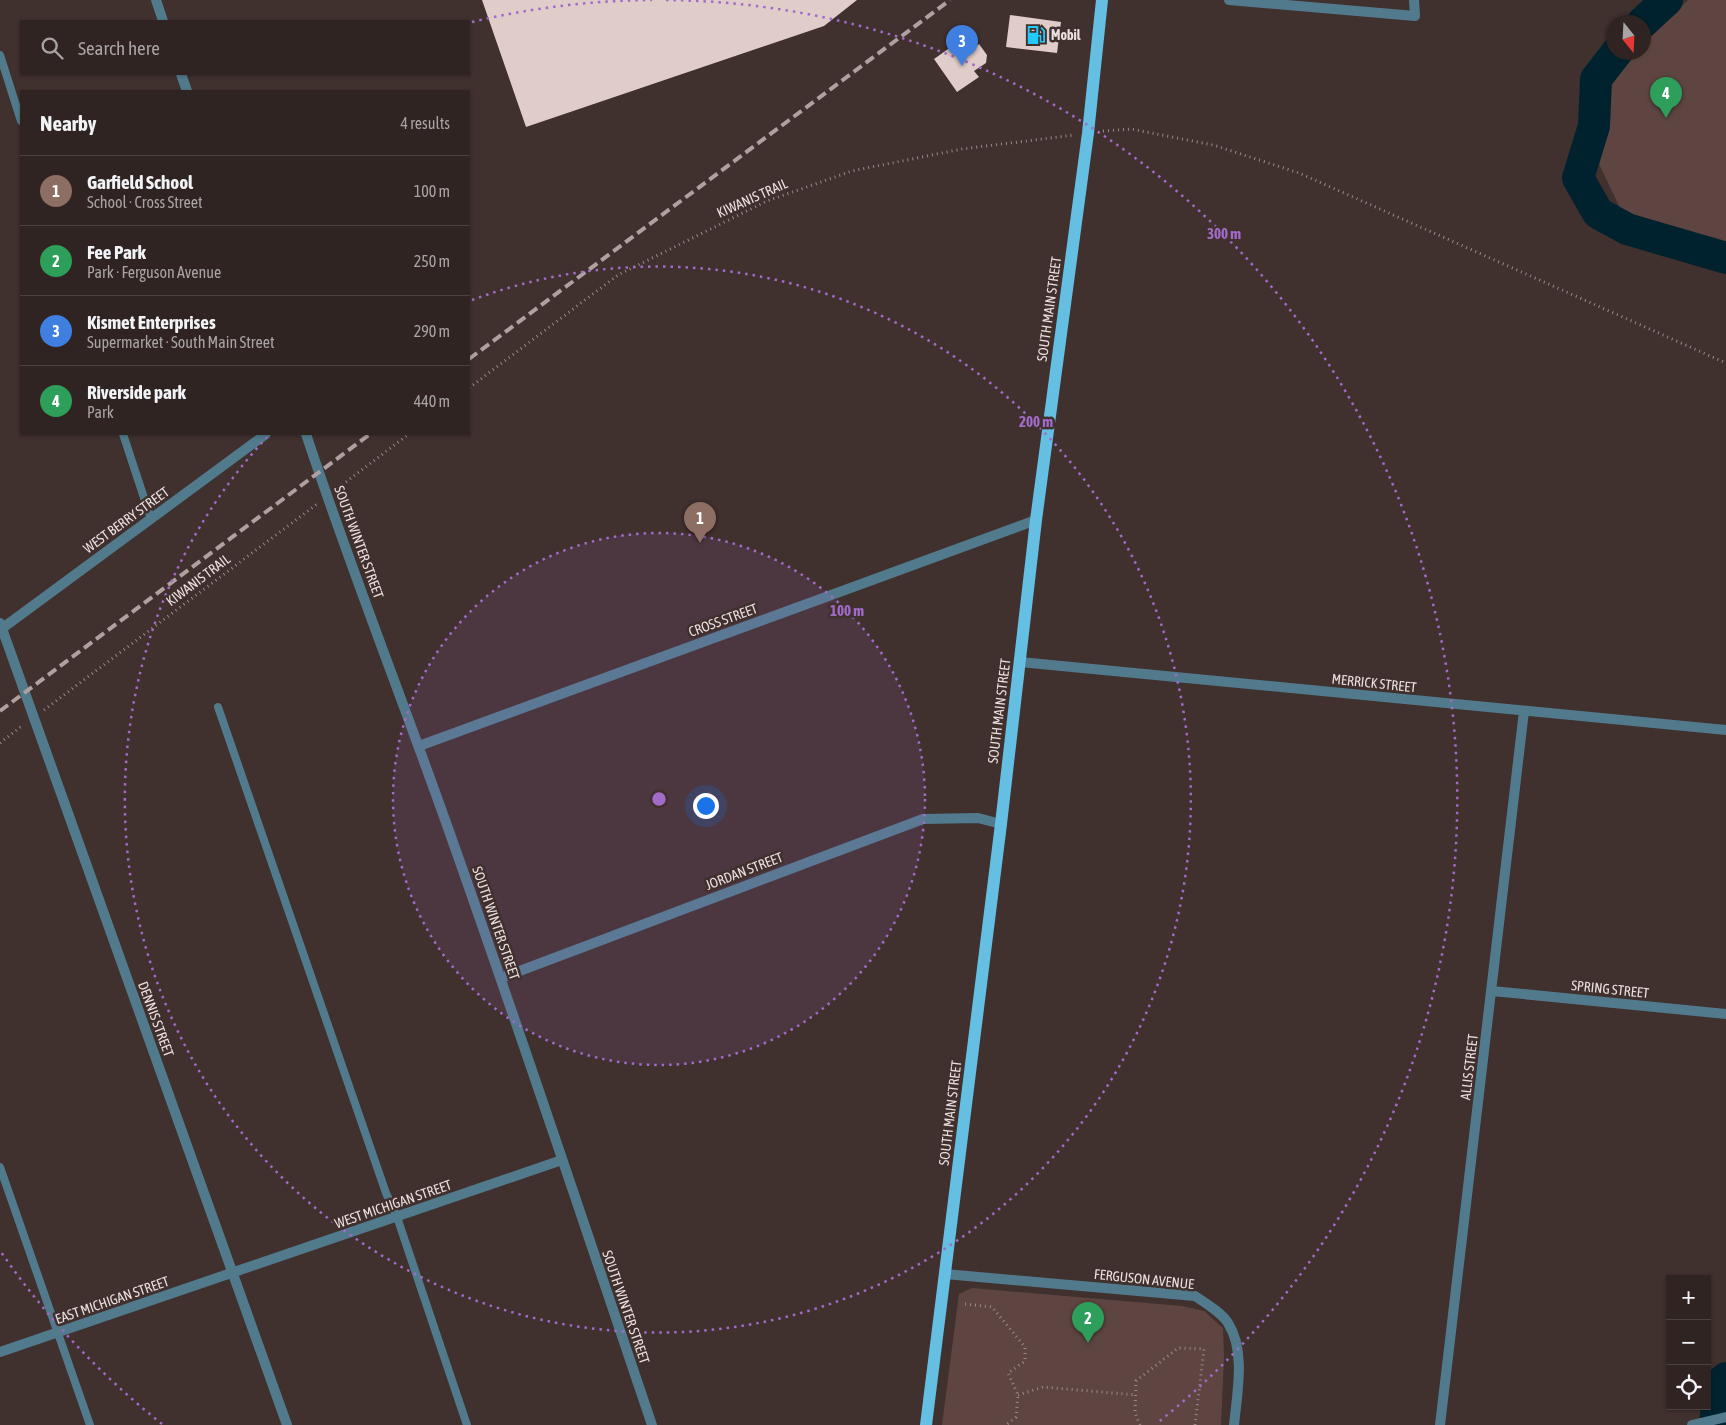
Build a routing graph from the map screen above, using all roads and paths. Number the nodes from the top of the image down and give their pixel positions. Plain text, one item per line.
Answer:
1 (156, 0) edge
2 (1102, 0) edge
3 (1229, 0) edge
4 (1414, 0) edge
5 (163, 20) edge
6 (0, 56) edge
7 (181, 75) edge
8 (187, 90) edge
9 (20, 118) edge
10 (1088, 133) junction
11 (1726, 363) edge
12 (470, 387) edge
13 (123, 435) edge
14 (265, 435) edge
15 (306, 435) edge
16 (408, 435) edge
17 (327, 497) junction
18 (151, 519) junction
19 (1036, 520) junction
20 (1, 627) edge
21 (1020, 662) junction
22 (218, 706) dead end
23 (1524, 711) junction
24 (33, 718) junction
25 (1726, 730) edge
26 (0, 743) edge
27 (419, 746) junction
28 (1001, 824) junction
29 (501, 978) junction
30 (1492, 991) junction
31 (1726, 1014) edge
32 (562, 1160) junction
33 (0, 1167) edge
34 (397, 1217) junction
35 (232, 1273) junction
36 (945, 1274) junction
37 (965, 1304) dead end
38 (58, 1332) junction
39 (0, 1352) edge
40 (1018, 1395) junction
41 (1136, 1395) junction
42 (1726, 1416) edge
43 (90, 1425) edge
44 (286, 1425) edge
45 (467, 1425) edge
46 (652, 1425) edge
47 (926, 1425) edge
48 (1006, 1425) edge
49 (1140, 1425) edge
50 (1196, 1425) edge
51 (1234, 1425) edge
52 (1440, 1425) edge
53 (1692, 1425) edge

1 - 5 street
2 - 10 main road, SOUTH MAIN STREET
3 - 4 street
6 - 9 lane
7 - 8 street
10 - 11 path, KIWANIS TRAIL
10 - 12 path, KIWANIS TRAIL
10 - 19 main road, SOUTH MAIN STREET
13 - 18 lane
14 - 18 street, WEST BERRY STREET
15 - 17 street, SOUTH WINTER STREET
16 - 17 path, KIWANIS TRAIL
17 - 24 path, KIWANIS TRAIL
17 - 27 street, SOUTH WINTER STREET
18 - 20 street, WEST BERRY STREET
19 - 21 main road, SOUTH MAIN STREET
19 - 27 street, CROSS STREET
20 - 24 street, DENNIS STREET
21 - 23 street, MERRICK STREET
21 - 28 main road, SOUTH MAIN STREET
22 - 34 lane
23 - 25 street, MERRICK STREET
23 - 30 street, ALLIS STREET
24 - 26 path, KIWANIS TRAIL
24 - 35 street, DENNIS STREET
27 - 29 street, SOUTH WINTER STREET
28 - 29 street, JORDAN STREET
28 - 36 main road, SOUTH MAIN STREET
29 - 32 street, SOUTH WINTER STREET
30 - 31 street, SPRING STREET
30 - 52 street, ALLIS STREET
32 - 34 street, WEST MICHIGAN STREET
32 - 46 street, SOUTH WINTER STREET
33 - 38 lane
34 - 35 street, WEST MICHIGAN STREET
34 - 45 lane
35 - 38 street, EAST MICHIGAN STREET
35 - 44 street, DENNIS STREET
36 - 47 main road, SOUTH MAIN STREET
36 - 51 street, FERGUSON AVENUE
37 - 40 path
38 - 39 street, EAST MICHIGAN STREET
38 - 43 lane
40 - 41 path
40 - 48 path
41 - 49 path
41 - 50 path
42 - 53 street

